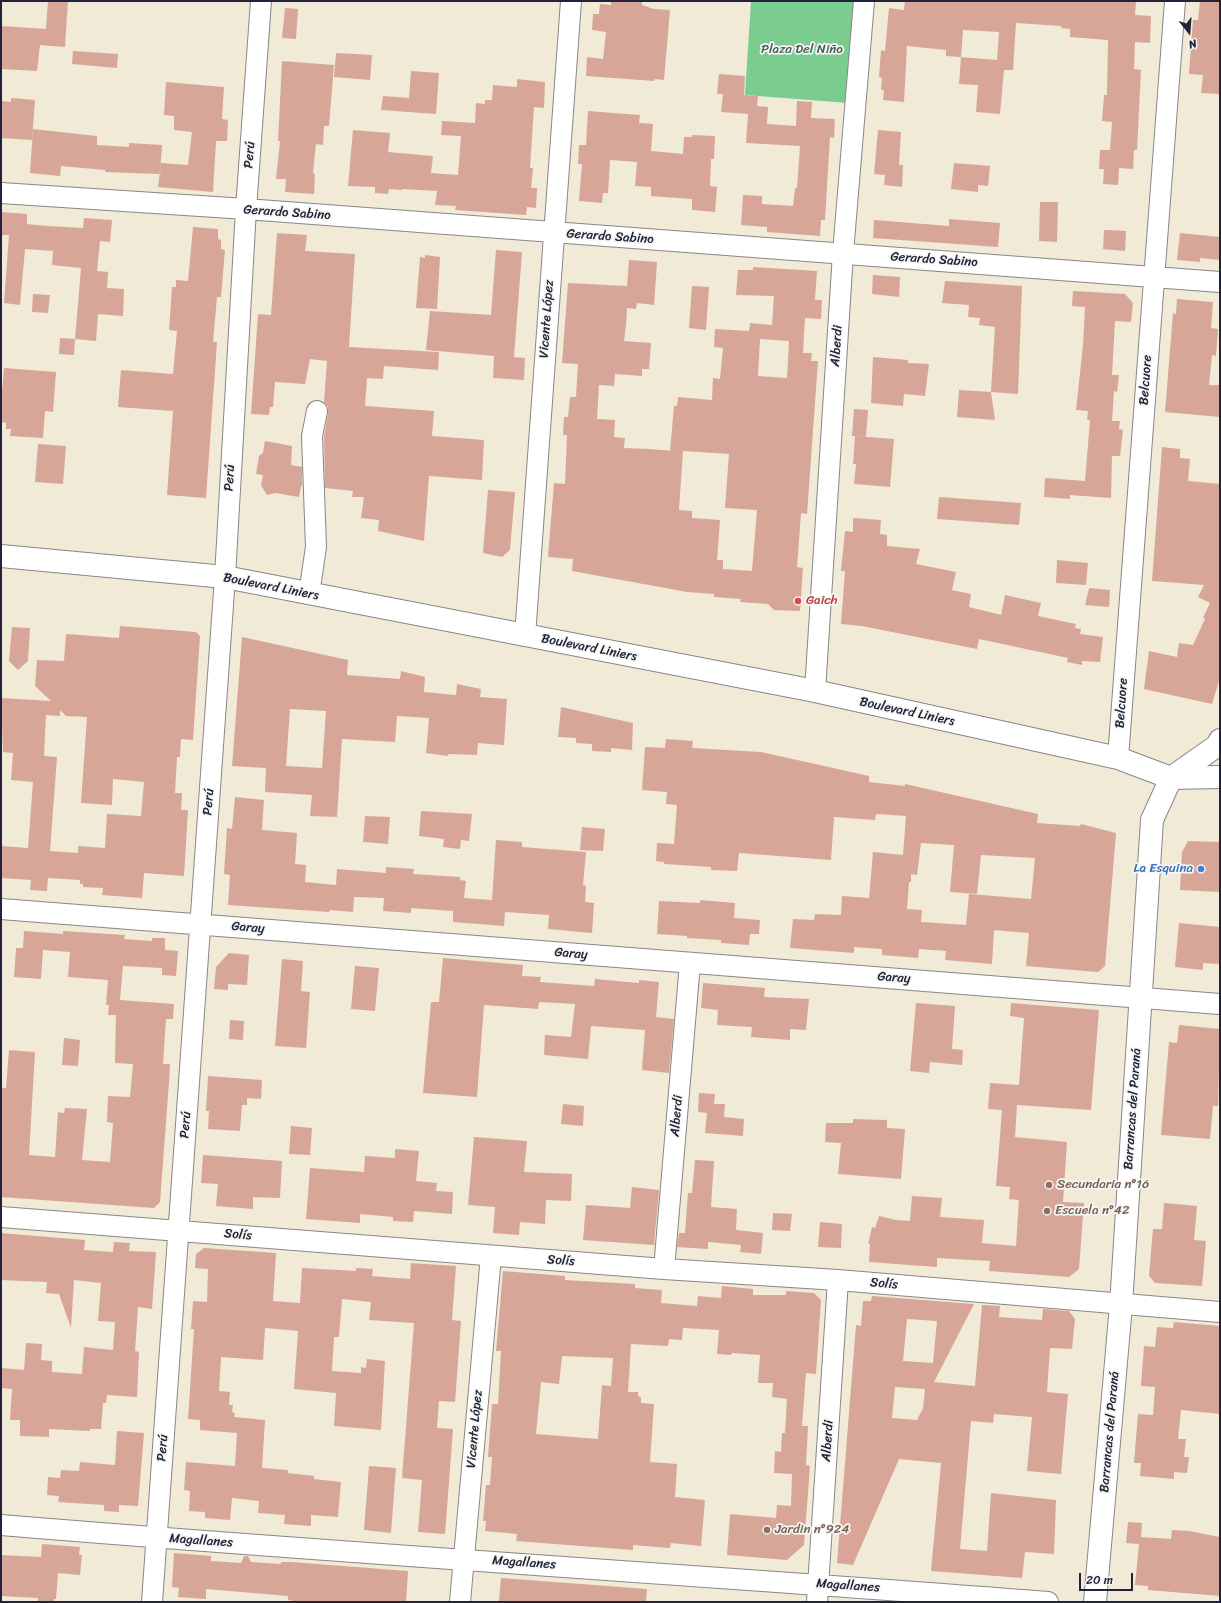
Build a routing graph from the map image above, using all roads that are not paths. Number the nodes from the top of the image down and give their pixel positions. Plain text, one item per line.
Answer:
1 (261, 1) edge
2 (571, 1) edge
3 (864, 1) edge
4 (1175, 1) edge
5 (1, 193) edge
6 (246, 209) junction
7 (553, 234) junction
8 (844, 253) junction
9 (1154, 277) junction
10 (1220, 282) edge
11 (317, 411) dead end
12 (1, 556) edge
13 (225, 577) junction
14 (309, 594) junction
15 (526, 636) junction
16 (815, 691) junction
17 (1220, 740) edge
18 (1118, 758) junction
19 (1220, 777) edge
20 (1171, 778) junction
21 (1, 909) edge
22 (200, 924) junction
23 (690, 964) junction
24 (1141, 997) junction
25 (1220, 1004) edge
26 (1, 1217) edge
27 (178, 1231) junction
28 (491, 1256) junction
29 (664, 1269) junction
30 (838, 1280) junction
31 (1121, 1305) junction
32 (1220, 1312) edge
33 (1, 1525) edge
34 (156, 1538) junction
35 (463, 1559) junction
36 (818, 1593) edge
37 (152, 1602) edge
38 (460, 1602) edge
39 (1048, 1602) edge
40 (1095, 1602) edge

1 - 6 street, Perú
2 - 7 street, Vicente López
3 - 8 street, Alberdi
4 - 9 street, Belcuore
5 - 6 street, Gerardo Sabino
6 - 7 street, Gerardo Sabino
6 - 13 street, Perú
7 - 8 street, Gerardo Sabino
7 - 15 street, Vicente López
8 - 9 street, Gerardo Sabino
8 - 16 street, Alberdi
9 - 10 street, Gerardo Sabino
9 - 18 street, Belcuore
11 - 14 street
12 - 13 main road, Boulevard Liniers
13 - 14 main road, Boulevard Liniers
13 - 22 street, Perú
14 - 15 main road, Boulevard Liniers
15 - 16 main road, Boulevard Liniers
16 - 18 main road, Boulevard Liniers
17 - 20 main road
18 - 20 main road, Boulevard Liniers
19 - 20 main road
20 - 24 main road, Barrancas del Paraná
21 - 22 street, Garay
22 - 23 street, Garay
22 - 27 street, Perú
23 - 24 street, Garay
23 - 29 street, Alberdi
24 - 25 street, Garay
24 - 31 main road, Barrancas del Paraná
26 - 27 street, Solís
27 - 28 street, Solís
27 - 34 street, Perú
28 - 29 street, Solís
28 - 35 street, Vicente López
29 - 30 street, Solís
30 - 31 street, Solís
30 - 36 street, Alberdi
31 - 32 street, Solís
31 - 40 main road, Barrancas del Paraná
33 - 34 street, Magallanes
34 - 35 street, Magallanes
34 - 37 street, Perú
35 - 36 street, Magallanes
35 - 38 street, Vicente López
36 - 39 street, Magallanes

